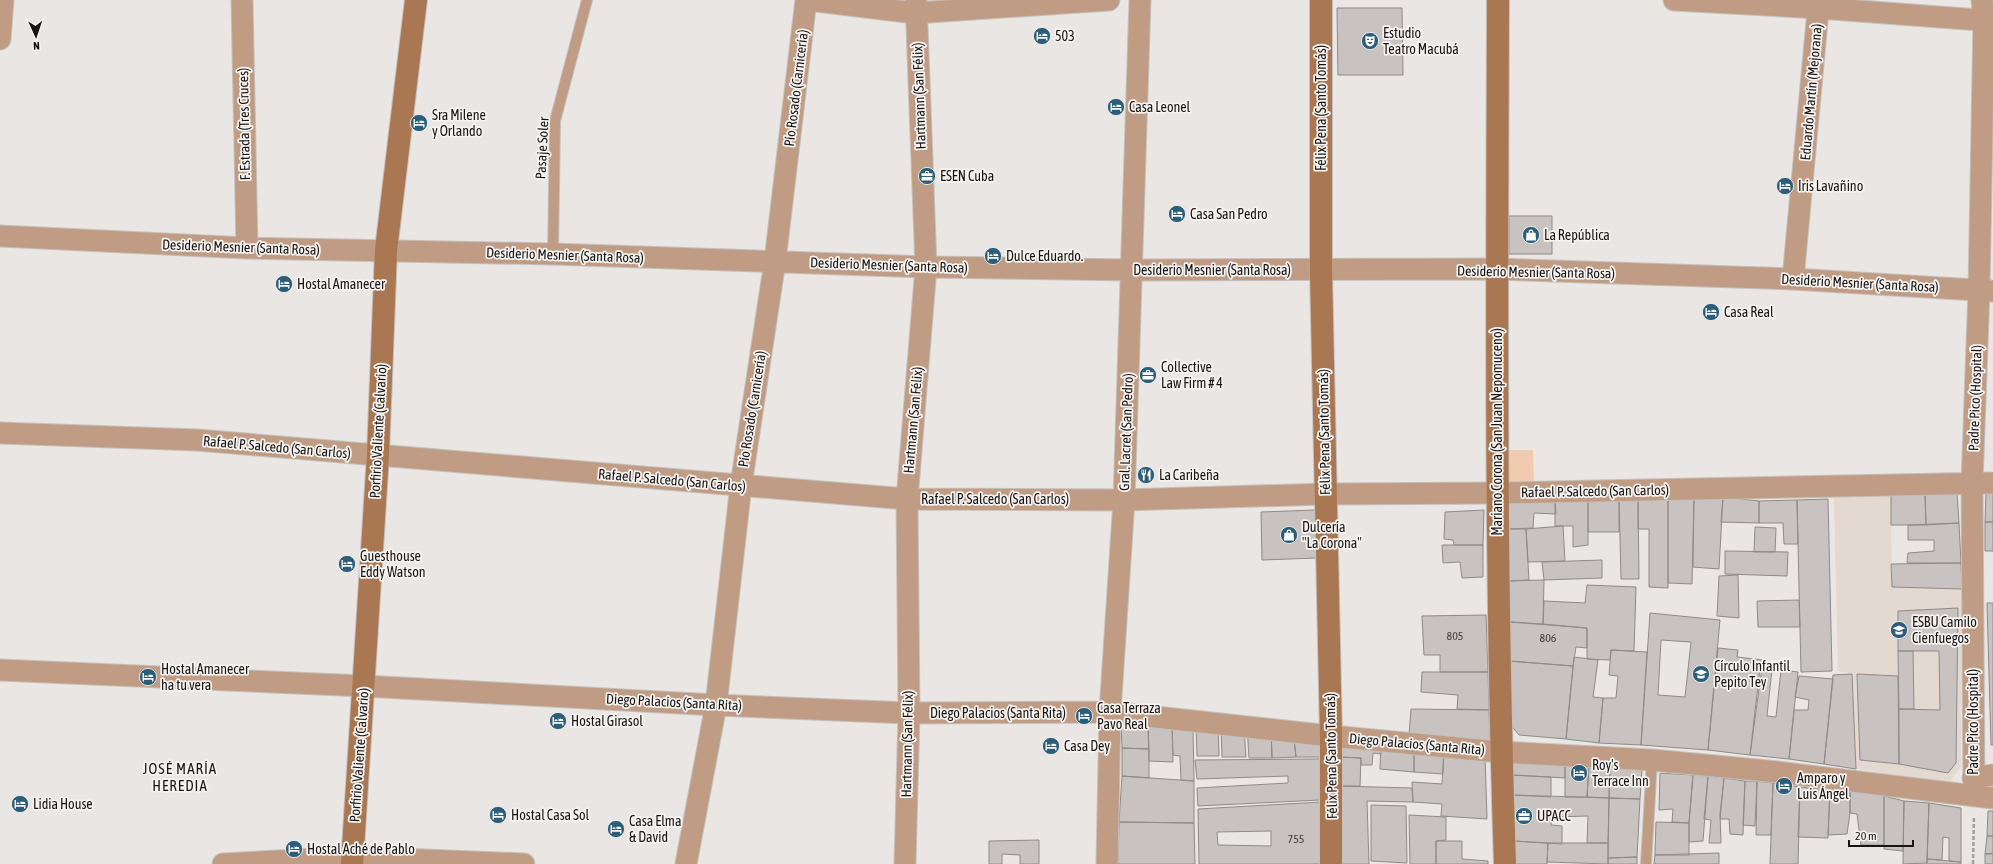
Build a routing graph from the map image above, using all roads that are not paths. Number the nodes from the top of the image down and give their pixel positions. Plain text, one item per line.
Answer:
1 (3, 0) edge
2 (242, 0) edge
3 (416, 0) edge
4 (587, 0) edge
5 (807, 0) edge
6 (1109, 0) edge
7 (1140, 0) edge
8 (1321, 0) edge
9 (1498, 0) edge
10 (1674, 0) edge
11 (1982, 0) edge
12 (1819, 4) edge
13 (916, 6) edge
14 (1989, 21) edge
15 (0, 39) edge
16 (0, 236) edge
17 (247, 248) junction
18 (386, 250) junction
19 (553, 254) junction
20 (775, 261) junction
21 (926, 267) junction
22 (1497, 269) junction
23 (1131, 270) junction
24 (1321, 270) junction
25 (1793, 279) junction
26 (1986, 291) edge
27 (0, 433) edge
28 (378, 455) junction
29 (1972, 483) junction
30 (1993, 483) edge
31 (741, 485) junction
32 (1497, 493) junction
33 (1325, 494) junction
34 (907, 499) junction
35 (1124, 500) junction
36 (0, 670) edge
37 (364, 686) junction
38 (716, 705) junction
39 (1110, 712) junction
40 (909, 713) junction
41 (1331, 736) junction
42 (1500, 752) junction
43 (1652, 760) junction
44 (1983, 786) edge
45 (352, 860) edge
46 (223, 864) edge
47 (524, 864) edge
48 (686, 864) edge
49 (905, 864) edge
50 (1107, 864) edge
51 (1332, 864) edge
52 (1505, 864) edge
53 (1646, 864) edge

1 - 15 street
2 - 17 street, F. Estrada (Tres Cruces)
3 - 18 street, Porfirio Valiente (Calvario)
4 - 19 lane, Pasaje Soler
5 - 13 street
5 - 20 street, Pío Rosado (Carnicería)
6 - 13 street
7 - 23 street, Gral. Lacret (San Pedro)
8 - 24 street, Félix Pena (Santo Tomás)
9 - 22 street, Mariano Corona (San Juan Nepomuceno)
10 - 12 street
11 - 14 street, Padre Pico (Hospital)
12 - 14 street
12 - 25 street, Eduardo Martín (Mejorana)
13 - 21 street, Hartmann (San Félix)
14 - 26 street, Padre Pico (Hospital)
16 - 17 street, Desiderio Mesnier (Santa Rosa)
17 - 18 street, Desiderio Mesnier (Santa Rosa)
18 - 19 street, Desiderio Mesnier (Santa Rosa)
18 - 28 street, Porfirio Valiente (Calvario)
19 - 20 street, Desiderio Mesnier (Santa Rosa)
20 - 21 street, Desiderio Mesnier (Santa Rosa)
20 - 31 street, Pío Rosado (Carnicería)
21 - 23 street, Desiderio Mesnier (Santa Rosa)
21 - 34 street, Hartmann (San Félix)
22 - 24 street, Desiderio Mesnier (Santa Rosa)
22 - 25 street, Desiderio Mesnier (Santa Rosa)
22 - 32 street, Mariano Corona (San Juan Nepomuceno)
23 - 24 street, Desiderio Mesnier (Santa Rosa)
23 - 35 street, Gral. Lacret (San Pedro)
24 - 33 street, Félix Pena (Santo Tomás)
25 - 26 street, Desiderio Mesnier (Santa Rosa)
26 - 29 street, Padre Pico (Hospital)
27 - 28 street, Rafael P. Salcedo (San Carlos)
28 - 31 street, Rafael P. Salcedo (San Carlos)
28 - 37 street, Porfirio Valiente (Calvario)
29 - 30 street, Rafael P. Salcedo (San Carlos)
29 - 32 street, Rafael P. Salcedo (San Carlos)
29 - 44 street, Padre Pico (Hospital)
31 - 34 street, Rafael P. Salcedo (San Carlos)
31 - 38 street, Pío Rosado (Carnicería)
32 - 33 street, Rafael P. Salcedo (San Carlos)
32 - 42 street, Mariano Corona (San Juan Nepomuceno)
33 - 35 street, Rafael P. Salcedo (San Carlos)
33 - 41 street, Félix Pena (Santo Tomás)
34 - 35 street, Rafael P. Salcedo (San Carlos)
34 - 40 street, Hartmann (San Félix)
35 - 39 street, Gral. Lacret (San Pedro)
36 - 37 street, Diego Palacios (Santa Rita)
37 - 38 street, Diego Palacios (Santa Rita)
37 - 45 street, Porfirio Valiente (Calvario)
38 - 40 street, Diego Palacios (Santa Rita)
38 - 48 street, Pío Rosado (Carnicería)
39 - 40 street, Diego Palacios (Santa Rita)
39 - 41 street, Diego Palacios (Santa Rita)
39 - 50 street, Gral. Lacret (San Pedro)
40 - 49 street, Hartmann (San Félix)
41 - 42 street, Diego Palacios (Santa Rita)
41 - 51 street, Félix Pena (Santo Tomás)
42 - 43 street, Diego Palacios (Santa Rita)
42 - 52 street, Mariano Corona (San Juan Nepomuceno)
43 - 44 street, Diego Palacios (Santa Rita)
43 - 53 lane
45 - 46 street
45 - 47 street

